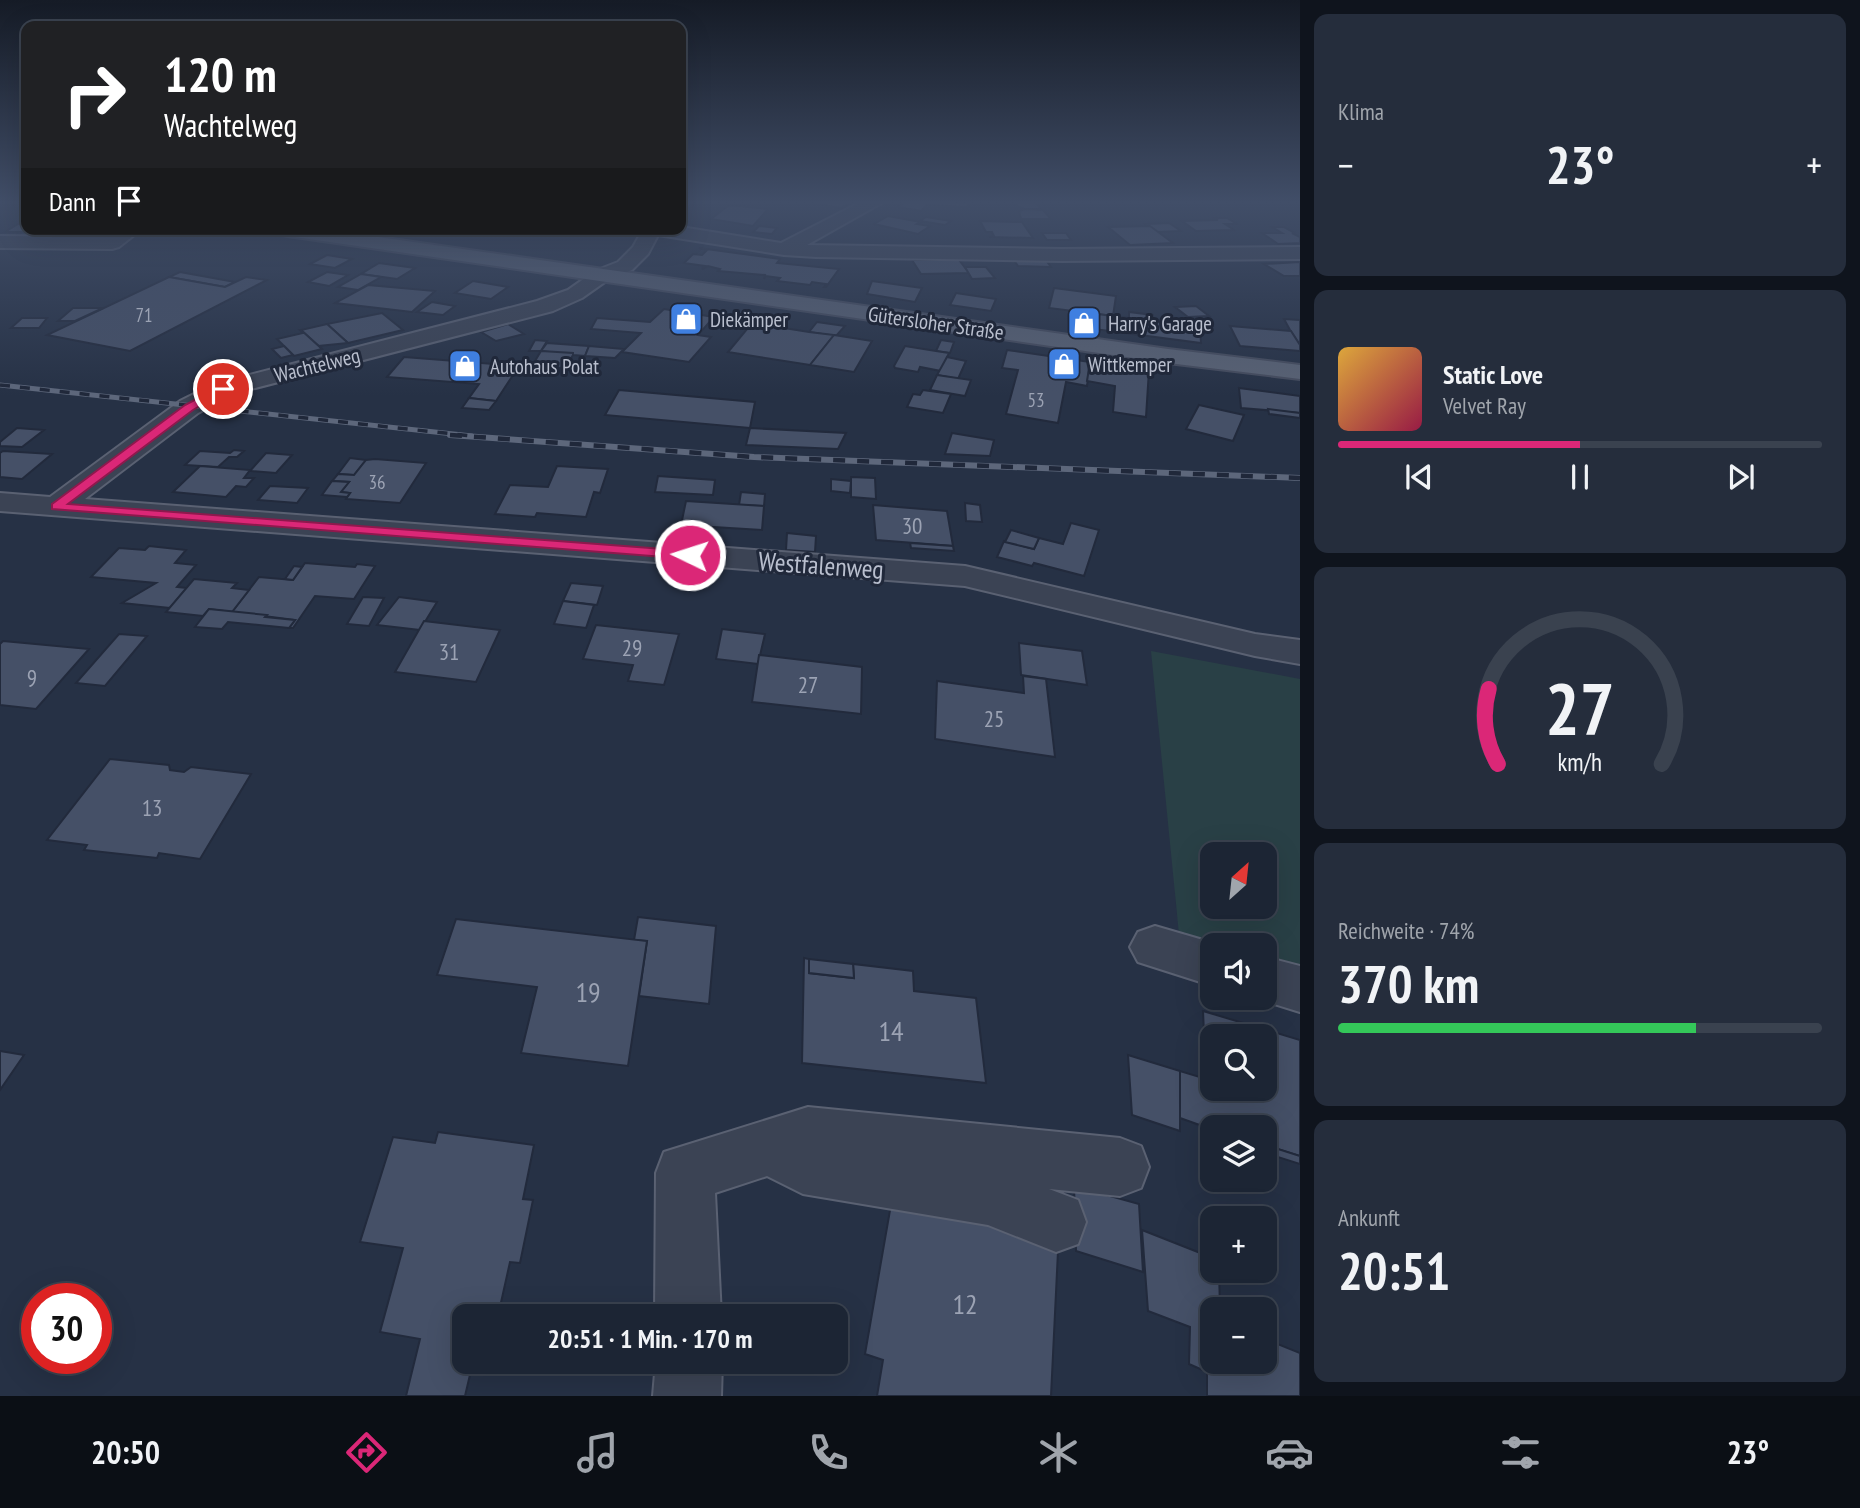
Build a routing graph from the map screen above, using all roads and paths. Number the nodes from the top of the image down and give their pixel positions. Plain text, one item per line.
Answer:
1 (540, 266) edge
2 (624, 266) edge
3 (602, 275) junction
4 (1300, 372) edge
5 (0, 502) edge
6 (56, 507) junction
7 (1300, 652) edge
8 (1155, 947) dead end
9 (1200, 960) edge
10 (1277, 982) edge
11 (1300, 989) edge
12 (772, 1146) junction
13 (1120, 1167) dead end
14 (1056, 1222) dead end
15 (688, 1304) edge
16 (690, 1374) edge
17 (687, 1396) edge

1 - 3 main road, Gütersloher Straße
2 - 3 street, Wachtelweg
3 - 4 main road, Gütersloher Straße
3 - 6 street, Wachtelweg
5 - 6 street, Westfalenweg
6 - 7 street, Westfalenweg
8 - 9 street
10 - 11 street
12 - 13 street
12 - 14 street
12 - 15 street
16 - 17 street

